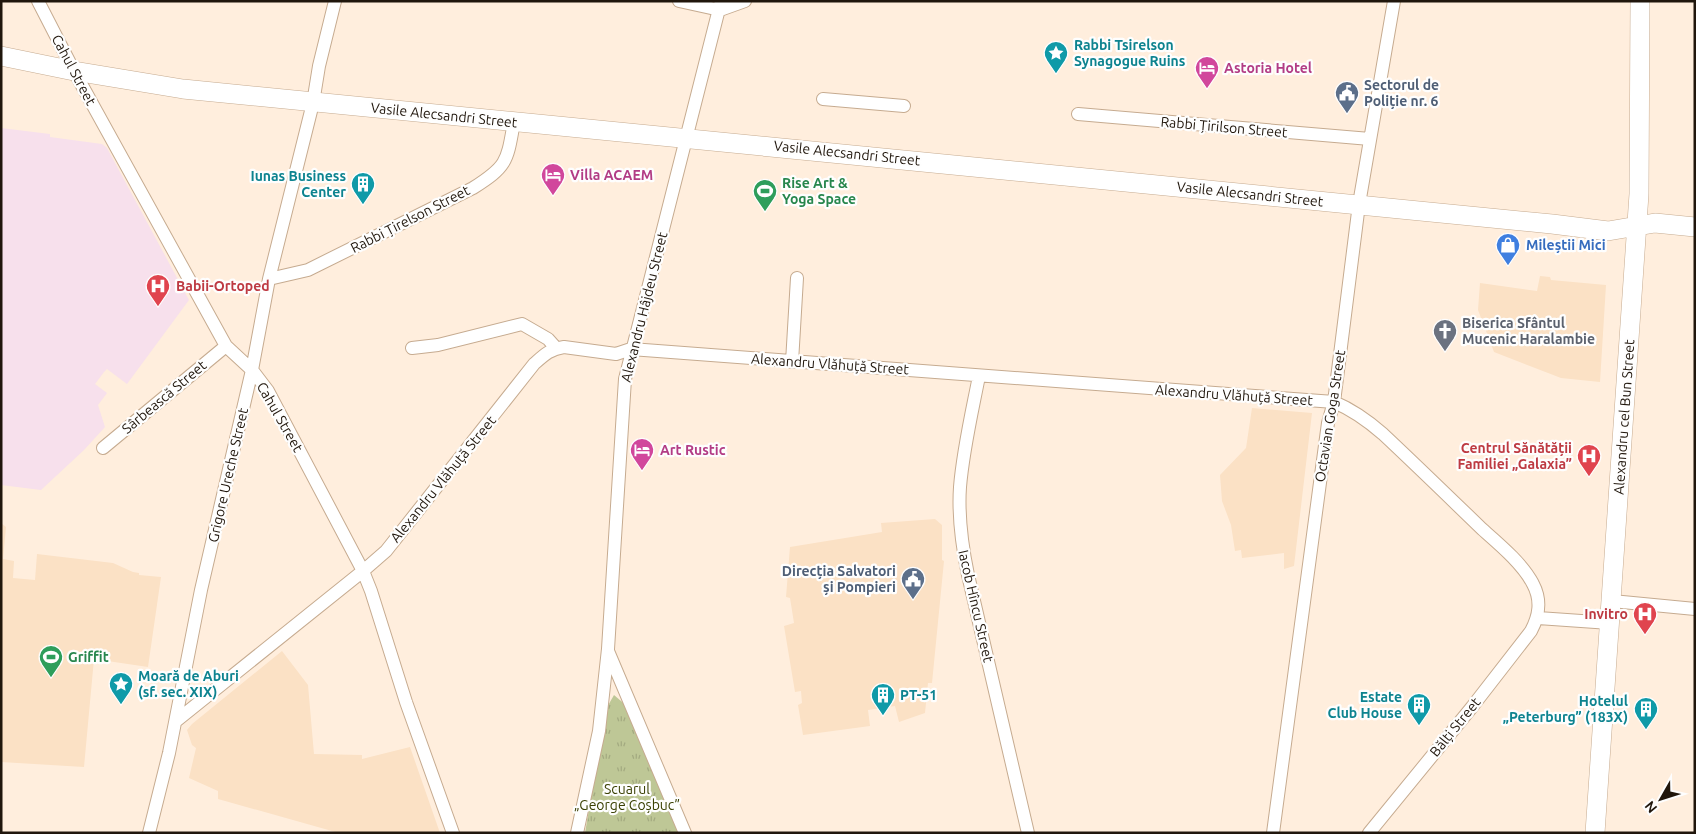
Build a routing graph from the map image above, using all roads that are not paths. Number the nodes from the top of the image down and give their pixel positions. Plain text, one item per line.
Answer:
1 (38, 1) edge
2 (335, 1) edge
3 (679, 1) edge
4 (745, 1) edge
5 (1394, 1) edge
6 (1640, 1) edge
7 (721, 6) edge
8 (1, 56) edge
9 (74, 71) junction
10 (823, 99) dead end
11 (313, 102) junction
12 (904, 106) dead end
13 (1078, 114) dead end
14 (514, 122) junction
15 (686, 138) junction
16 (1370, 140) junction
17 (1359, 204) junction
18 (1637, 226) junction
19 (1695, 227) edge
20 (796, 278) dead end
21 (269, 279) junction
22 (226, 346) junction
23 (412, 348) dead end
24 (556, 348) junction
25 (631, 349) junction
26 (792, 362) junction
27 (252, 370) junction
28 (979, 376) junction
29 (1334, 402) junction
30 (103, 448) dead end
31 (363, 571) junction
32 (1612, 602) junction
33 (1695, 609) edge
34 (1538, 618) junction
35 (1610, 623) junction
36 (608, 649) junction
37 (176, 721) junction
38 (150, 833) edge
39 (454, 833) edge
40 (577, 833) edge
41 (685, 833) edge
42 (1028, 833) edge
43 (1273, 833) edge
44 (1369, 833) edge
45 (1595, 833) edge

1 - 9 street, Cahul Street
2 - 11 street, Grigore Ureche Street
3 - 7 street
4 - 7 street
5 - 16 street, Octavian Goga Street
6 - 18 main road, Alexandru cel Bun Street
7 - 15 street, Alexandru Hâjdeu Street
8 - 9 main road, Vasile Alecsandri Street
9 - 11 main road, Vasile Alecsandri Street
9 - 22 street, Cahul Street
10 - 12 street
11 - 14 main road, Vasile Alecsandri Street
11 - 21 street, Grigore Ureche Street
13 - 16 street, Rabbi Țirilson Street
14 - 15 main road, Vasile Alecsandri Street
14 - 21 street, Rabbi Țirelson Street
15 - 17 main road, Vasile Alecsandri Street
15 - 25 street, Alexandru Hâjdeu Street
16 - 17 street, Octavian Goga Street
17 - 18 main road, Vasile Alecsandri Street
17 - 29 street, Octavian Goga Street
18 - 19 main road, Vasile Alecsandri Street
18 - 32 main road, Alexandru cel Bun Street
20 - 26 street
21 - 27 street, Grigore Ureche Street
22 - 27 street, Cahul Street
22 - 30 street, Sârbească Street
23 - 24 street
24 - 25 street, Alexandru Vlăhuță Street
24 - 31 street, Alexandru Vlăhuță Street
25 - 26 street, Alexandru Vlăhuță Street
25 - 36 street, Alexandru Hâjdeu Street
26 - 28 street, Alexandru Vlăhuță Street
27 - 31 street, Cahul Street
27 - 37 street, Grigore Ureche Street
28 - 29 street, Alexandru Vlăhuță Street
28 - 42 street, Iacob Hîncu Street
29 - 34 street, Alexandru Vlăhuță Street
29 - 43 street, Octavian Goga Street
31 - 37 street, Alexandru Vlăhuță Street
31 - 39 street, Cahul Street
32 - 33 street
32 - 35 main road, Alexandru cel Bun Street
34 - 35 street
34 - 44 street, Bălți Street
35 - 45 main road, Alexandru cel Bun Street
36 - 40 street, Alexandru Hâjdeu Street
36 - 41 street, Alexandru Hâjdeu Street
37 - 38 street, Grigore Ureche Street

